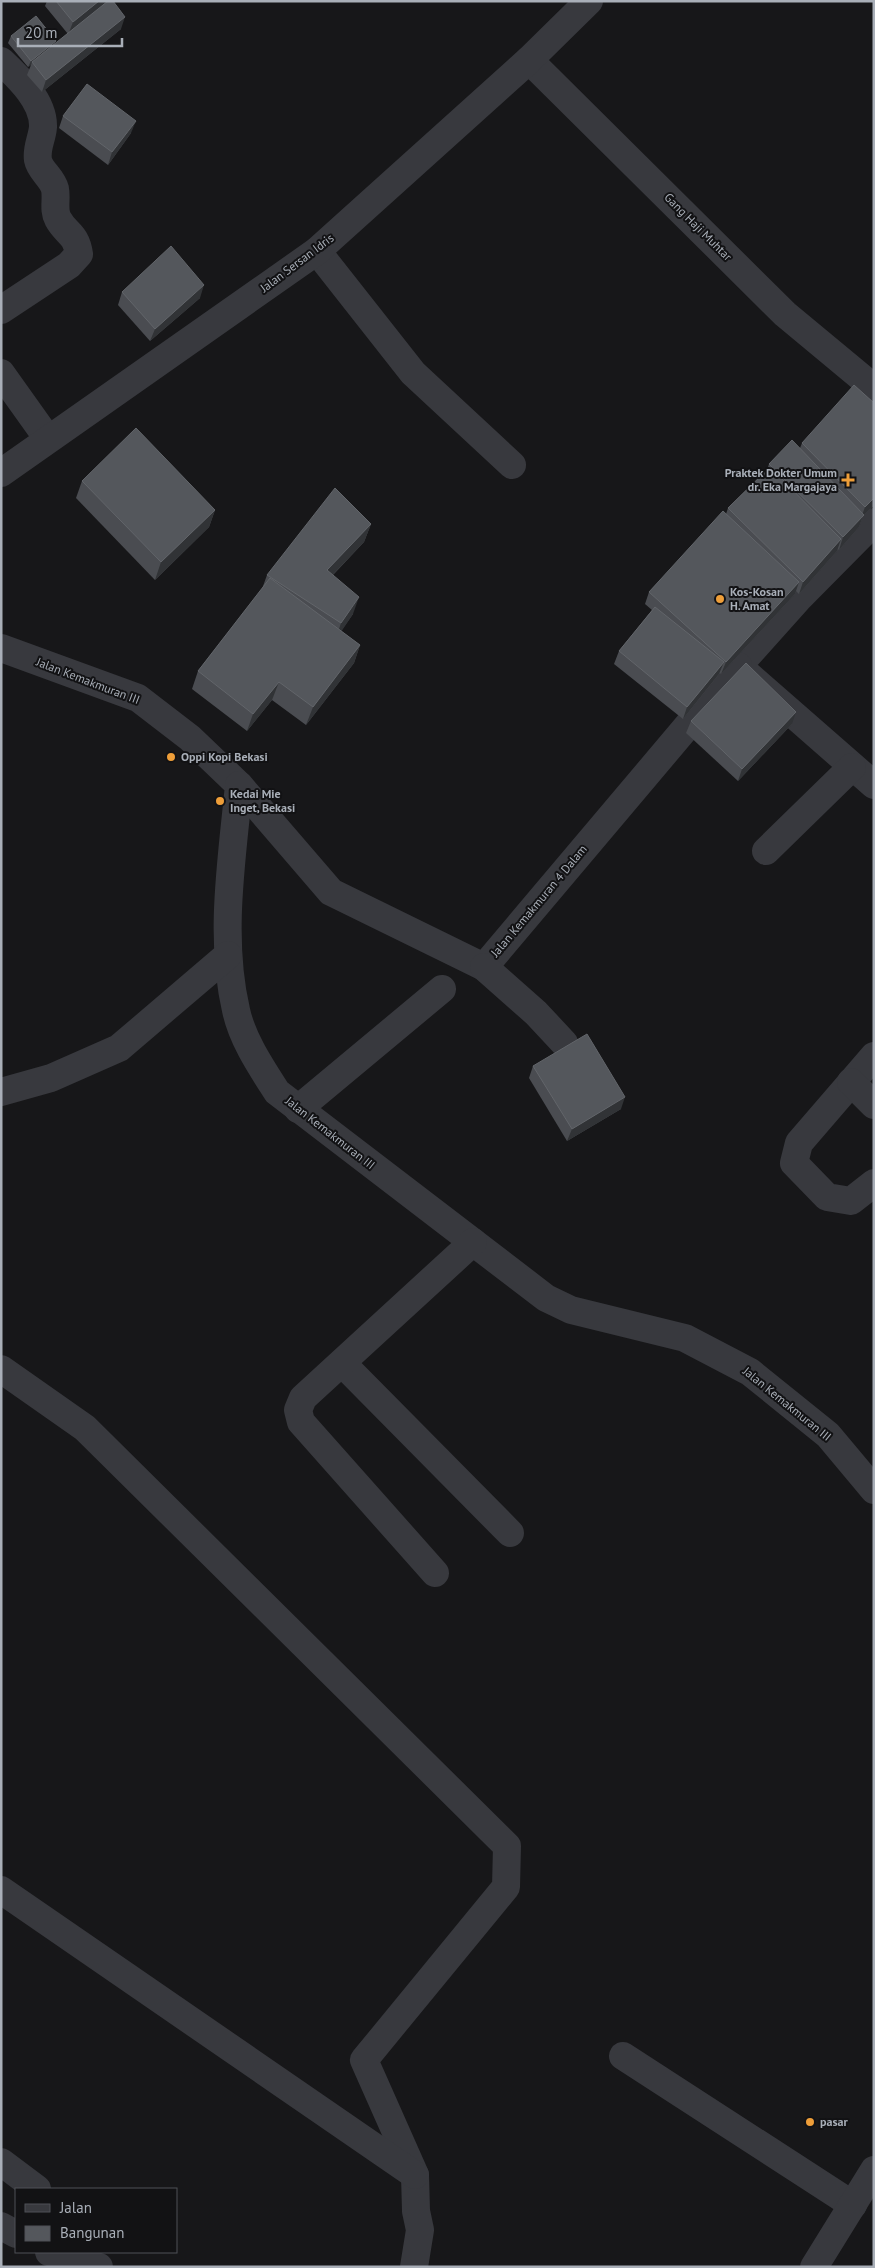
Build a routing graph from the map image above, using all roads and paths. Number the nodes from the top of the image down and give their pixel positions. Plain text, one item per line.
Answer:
1 (589, 1) edge
2 (529, 60) junction
3 (1, 61) edge
4 (317, 251) junction
5 (1, 310) edge
6 (1, 373) edge
7 (874, 388) edge
8 (48, 439) junction
9 (512, 465) dead end
10 (1, 473) edge
11 (874, 522) edge
12 (1, 648) edge
13 (738, 666) junction
14 (852, 766) junction
15 (239, 785) junction
16 (874, 785) edge
17 (766, 851) dead end
18 (228, 955) junction
19 (484, 967) junction
20 (442, 989) dead end
21 (564, 1043) dead end
22 (874, 1056) edge
23 (851, 1082) junction
24 (1, 1092) edge
25 (874, 1105) edge
26 (298, 1109) junction
27 (874, 1183) edge
28 (473, 1242) junction
29 (343, 1364) junction
30 (1, 1369) edge
31 (874, 1490) edge
32 (510, 1533) dead end
33 (435, 1573) dead end
34 (1, 1890) edge
35 (624, 2056) dead end
36 (1, 2162) edge
37 (874, 2170) edge
38 (415, 2176) junction
39 (36, 2188) edge
40 (853, 2205) junction
41 (1, 2226) edge
42 (15, 2233) edge
43 (52, 2253) edge
44 (107, 2253) edge
45 (99, 2267) edge
46 (116, 2267) edge
47 (414, 2267) edge
48 (814, 2267) edge

1 - 2 street, Jalan Sersan Idris
2 - 4 street, Jalan Sersan Idris
2 - 7 street, Gang Haji Muhtar
3 - 5 street
4 - 8 street, Jalan Sersan Idris
4 - 9 street
6 - 8 street
8 - 10 street, Jalan Sersan Idris
11 - 13 street, Jalan Kemakmuran 4 Dalam
12 - 15 street, Jalan Kemakmuran III
13 - 14 street
13 - 19 street, Jalan Kemakmuran 4 Dalam
14 - 16 street
14 - 17 street
15 - 18 street, Jalan Kemakmuran III
15 - 19 street, Jalan Kemakmuran 4 Dalam
18 - 24 street
18 - 26 street, Jalan Kemakmuran III
19 - 21 street
20 - 26 street
22 - 23 street
23 - 25 street
23 - 27 street
26 - 28 street, Jalan Kemakmuran III
28 - 29 street
28 - 31 street, Jalan Kemakmuran III
29 - 32 street
29 - 33 street
30 - 38 street
34 - 38 street
35 - 40 street
36 - 39 street
37 - 40 street
38 - 47 street
40 - 48 street
41 - 42 street
43 - 45 street
44 - 46 street

